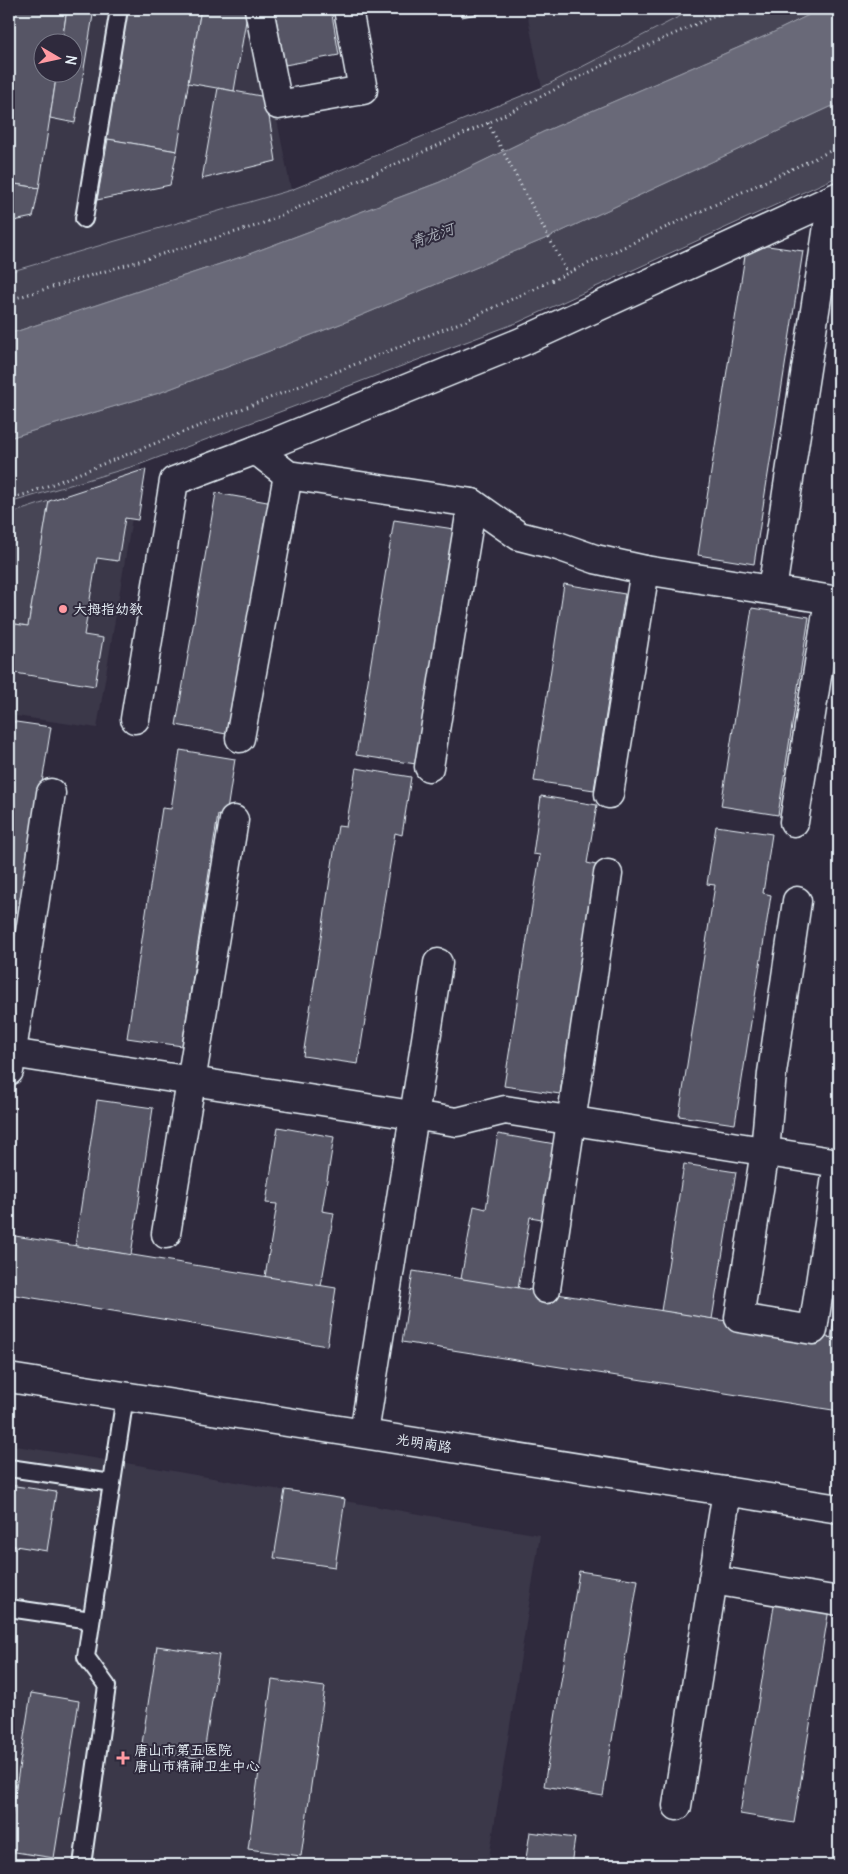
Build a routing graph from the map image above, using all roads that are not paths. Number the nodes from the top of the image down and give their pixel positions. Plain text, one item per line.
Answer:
1 (119, 9) edge
2 (259, 9) edge
3 (348, 9) edge
4 (836, 198) edge
5 (84, 219) dead end
6 (256, 450) junction
7 (288, 475) junction
8 (472, 503) junction
9 (645, 570) junction
10 (772, 590) junction
11 (834, 600) edge
12 (135, 719) dead end
13 (240, 738) dead end
14 (429, 767) dead end
15 (51, 793) dead end
16 (608, 794) dead end
17 (234, 820) dead end
18 (794, 822) dead end
19 (608, 874) dead end
20 (797, 901) dead end
21 (438, 964) dead end
22 (10, 1062) edge
23 (191, 1082) junction
24 (414, 1115) junction
25 (571, 1120) junction
26 (765, 1151) junction
27 (166, 1234) dead end
28 (546, 1289) dead end
29 (9, 1378) edge
30 (125, 1396) junction
31 (364, 1433) junction
32 (9, 1468) edge
33 (112, 1483) junction
34 (727, 1490) junction
35 (839, 1509) edge
36 (713, 1580) junction
37 (839, 1601) edge
38 (9, 1608) edge
39 (91, 1620) junction
40 (677, 1806) dead end
41 (82, 1865) edge

1 - 5 lane
2 - 3 street
4 - 6 street
4 - 10 street
6 - 7 street
6 - 12 street
7 - 8 street
7 - 13 street
8 - 9 street
8 - 14 street
9 - 10 street
9 - 16 street
10 - 11 street
11 - 18 street
15 - 22 street
17 - 23 street
19 - 25 street
20 - 26 street
21 - 24 street
22 - 23 street
23 - 24 street
23 - 27 street
24 - 25 street
24 - 31 street
25 - 26 street
25 - 28 street
26 - 26 street
29 - 30 street, 光明南路
30 - 31 street, 光明南路
30 - 33 lane
31 - 34 street, 光明南路
32 - 33 lane
33 - 39 lane
34 - 35 street, 光明南路
34 - 36 street
36 - 37 street
36 - 40 street
38 - 39 lane
39 - 41 lane

